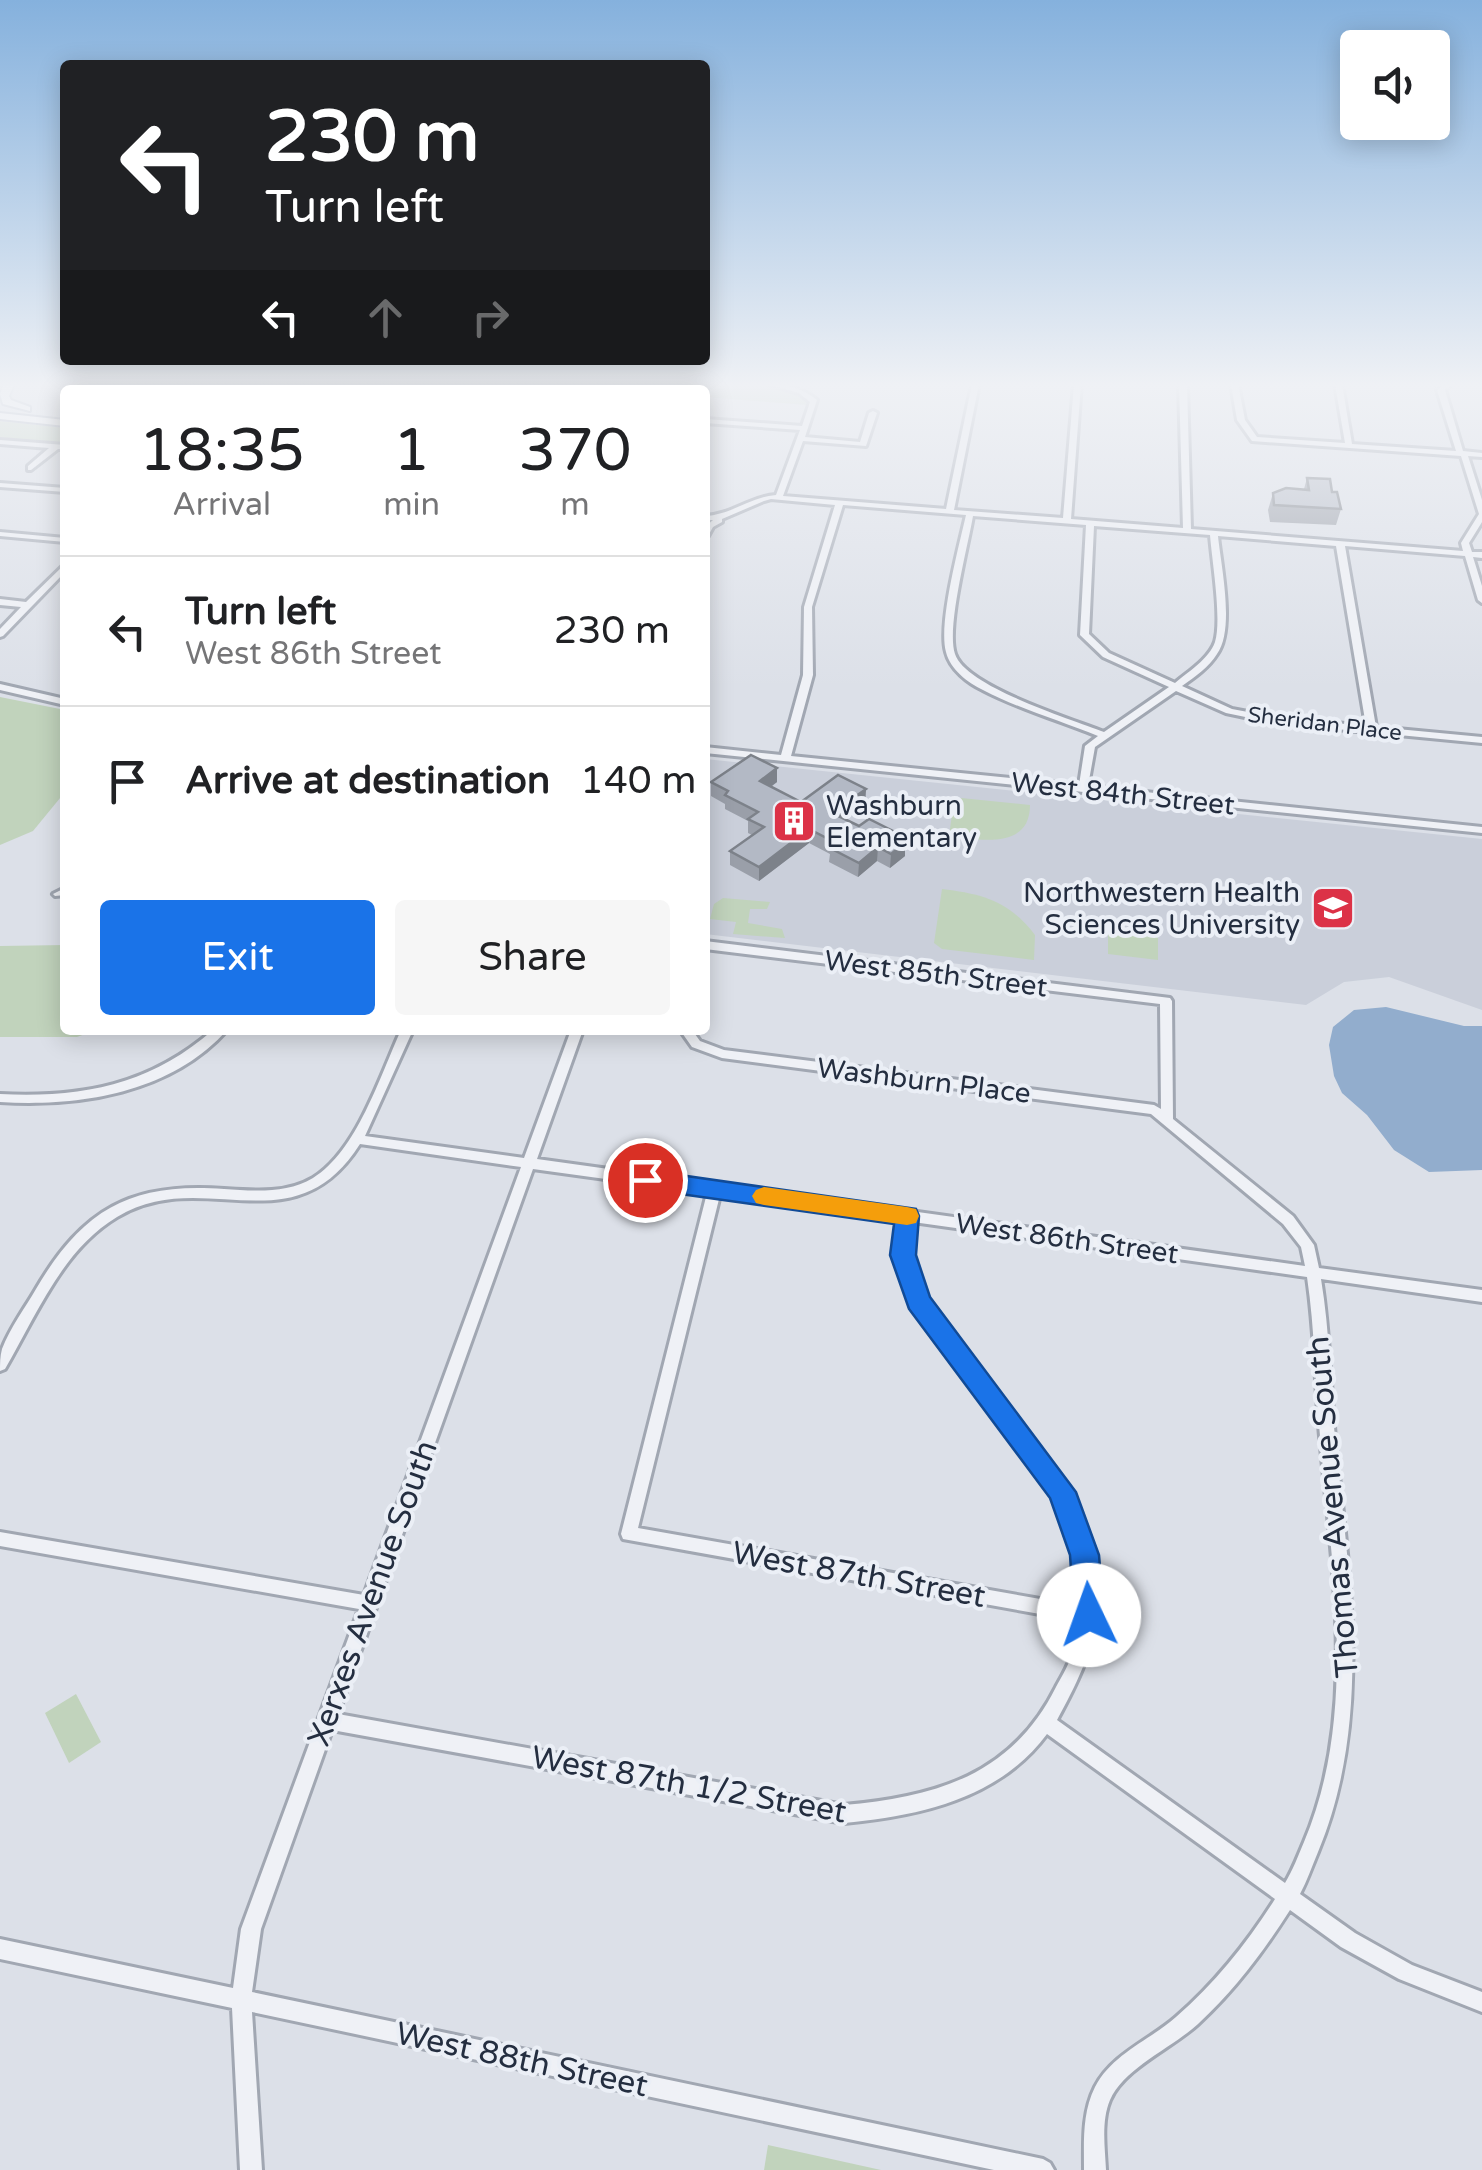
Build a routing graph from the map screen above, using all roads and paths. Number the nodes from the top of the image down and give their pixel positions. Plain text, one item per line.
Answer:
1 (3, 485) edge
2 (783, 485) edge
3 (955, 485) edge
4 (1070, 485) edge
5 (1185, 485) edge
6 (1472, 485) edge
7 (60, 490) edge
8 (778, 498) junction
9 (840, 502) junction
10 (950, 511) junction
11 (970, 513) junction
12 (1482, 514) edge
13 (710, 519) edge
14 (719, 520) junction
15 (1067, 521) junction
16 (1090, 523) junction
17 (710, 524) edge
18 (1186, 531) junction
19 (1214, 533) junction
20 (0, 534) edge
21 (60, 540) edge
22 (1340, 543) junction
23 (1468, 554) junction
24 (1482, 555) edge
25 (60, 572) edge
26 (1482, 600) edge
27 (0, 602) edge
28 (26, 605) junction
29 (0, 634) edge
30 (0, 687) edge
31 (1173, 687) junction
32 (60, 701) edge
33 (1372, 730) junction
34 (1104, 735) junction
35 (1482, 740) edge
36 (710, 750) edge
37 (785, 758) junction
38 (1083, 789) junction
39 (1482, 830) edge
40 (710, 948) edge
41 (216, 1035) edge
42 (406, 1035) edge
43 (575, 1035) edge
44 (690, 1035) edge
45 (0, 1098) edge
46 (1167, 1121) junction
47 (354, 1140) junction
48 (527, 1163) junction
49 (715, 1189) junction
50 (907, 1216) junction
51 (1312, 1272) junction
52 (1482, 1296) edge
53 (0, 1365) edge
54 (0, 1538) edge
55 (368, 1603) junction
56 (1089, 1615) junction
57 (326, 1720) junction
58 (1046, 1723) junction
59 (1288, 1896) junction
60 (0, 1948) edge
61 (241, 1999) junction
62 (1482, 2002) edge
63 (251, 2170) edge
64 (1044, 2170) edge
65 (1094, 2170) edge

1 - 7 street
2 - 8 street
3 - 10 street
4 - 15 street
5 - 18 street
6 - 12 street
8 - 9 street
8 - 14 street
9 - 10 street
9 - 37 street
10 - 11 street
11 - 15 street
11 - 34 street
12 - 23 street
13 - 14 street
14 - 17 street
15 - 16 street
16 - 18 street
16 - 31 street, Sheridan Place
18 - 19 street
19 - 22 street
19 - 31 street
20 - 21 street
22 - 23 street
22 - 33 street
23 - 24 street
23 - 26 street
25 - 28 street
27 - 28 street
28 - 29 street
30 - 32 street
31 - 33 street, Sheridan Place
31 - 34 street
33 - 35 street, Sheridan Place
34 - 38 street
36 - 37 street, West 84th Street
37 - 38 street, West 84th Street
38 - 39 street, West 84th Street
40 - 46 street, West 85th Street
41 - 45 street
42 - 47 street
43 - 48 street, Xerxes Avenue South
44 - 46 street, Washburn Place
46 - 51 street, Thomas Avenue South
47 - 48 street, West 86th Street
47 - 53 street
48 - 49 street, West 86th Street
48 - 55 street, Xerxes Avenue South
49 - 50 street, West 86th Street
49 - 56 street, West 87th Street
50 - 51 street, West 86th Street
50 - 56 street, West 87th 1/2 Street
51 - 52 street, West 86th Street
51 - 59 street, Thomas Avenue South
54 - 55 street
55 - 57 street, Xerxes Avenue South
56 - 58 street, West 87th 1/2 Street
57 - 58 street, West 87th 1/2 Street
57 - 61 street, Xerxes Avenue South
58 - 59 street
59 - 62 street
59 - 65 street, Thomas Avenue South
60 - 61 street, West 88th Street
61 - 63 street, Xerxes Avenue South
61 - 64 street, West 88th Street

